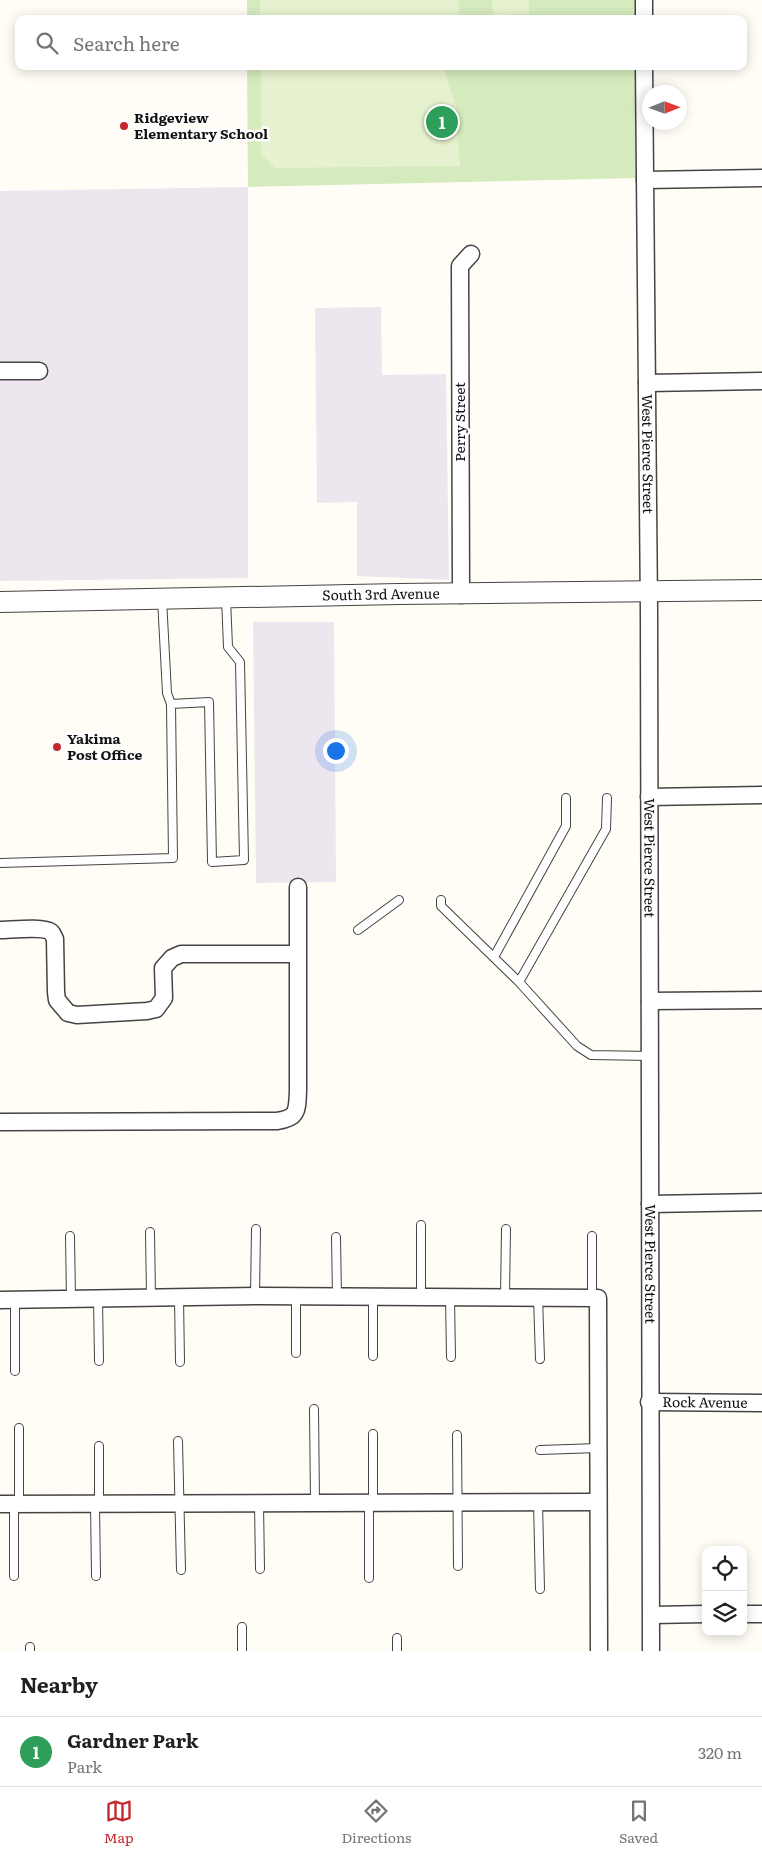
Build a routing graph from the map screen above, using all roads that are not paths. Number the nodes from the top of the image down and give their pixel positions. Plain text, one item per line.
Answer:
1 (644, 0) edge
2 (644, 15) edge
3 (644, 70) edge
4 (762, 178) edge
5 (645, 180) junction
6 (471, 254) dead end
7 (40, 371) dead end
8 (0, 372) edge
9 (762, 380) edge
10 (647, 383) junction
11 (762, 590) edge
12 (649, 592) junction
13 (461, 595) junction
14 (226, 598) junction
15 (162, 599) junction
16 (0, 602) edge
17 (171, 704) junction
18 (762, 795) edge
19 (649, 797) junction
20 (566, 798) dead end
21 (607, 798) dead end
22 (0, 863) edge
23 (298, 887) dead end
24 (399, 900) dead end
25 (441, 900) dead end
26 (0, 930) edge
27 (358, 930) dead end
28 (297, 954) junction
29 (494, 957) junction
30 (519, 982) junction
31 (762, 1000) edge
32 (650, 1001) junction
33 (650, 1056) junction
34 (0, 1122) edge
35 (762, 1202) edge
36 (650, 1204) junction
37 (421, 1225) dead end
38 (256, 1229) dead end
39 (506, 1229) dead end
40 (150, 1232) dead end
41 (70, 1236) dead end
42 (592, 1236) dead end
43 (336, 1237) dead end
44 (255, 1296) junction
45 (296, 1296) junction
46 (337, 1297) junction
47 (373, 1297) junction
48 (421, 1297) junction
49 (450, 1297) junction
50 (505, 1297) junction
51 (151, 1298) junction
52 (179, 1298) junction
53 (538, 1298) junction
54 (592, 1298) junction
55 (70, 1299) junction
56 (98, 1299) junction
57 (7, 1300) edge
58 (296, 1353) dead end
59 (373, 1356) dead end
60 (451, 1357) dead end
61 (540, 1359) dead end
62 (98, 1361) dead end
63 (180, 1362) dead end
64 (15, 1371) dead end
65 (650, 1402) junction
66 (762, 1403) edge
67 (314, 1409) dead end
68 (19, 1428) dead end
69 (373, 1434) dead end
70 (457, 1435) dead end
71 (178, 1441) dead end
72 (99, 1446) dead end
73 (598, 1448) junction
74 (540, 1450) dead end
75 (457, 1502) junction
76 (538, 1502) junction
77 (598, 1502) junction
78 (179, 1503) junction
79 (259, 1503) junction
80 (316, 1503) junction
81 (371, 1503) junction
82 (11, 1504) edge
83 (97, 1504) junction
84 (458, 1566) dead end
85 (260, 1569) dead end
86 (180, 1570) dead end
87 (14, 1576) dead end
88 (96, 1576) dead end
89 (369, 1578) dead end
90 (540, 1589) dead end
91 (702, 1614) edge
92 (747, 1614) edge
93 (762, 1614) edge
94 (652, 1615) junction
95 (242, 1627) dead end
96 (397, 1638) dead end
97 (242, 1651) edge
98 (397, 1651) edge
99 (599, 1651) edge
100 (651, 1651) edge

1 - 2 street
3 - 5 street, West Pierce Street
4 - 5 street
5 - 10 street, West Pierce Street
6 - 13 street, Perry Street
7 - 8 street
9 - 10 street
10 - 12 street, West Pierce Street
11 - 12 street, South 3rd Avenue
12 - 13 street, South 3rd Avenue
12 - 19 street, West Pierce Street
13 - 14 street, South 3rd Avenue
14 - 15 street, South 3rd Avenue
14 - 17 lane
15 - 16 street, South 3rd Avenue
15 - 17 lane
17 - 22 lane
18 - 19 street
19 - 32 street, West Pierce Street
20 - 29 lane
21 - 30 lane
23 - 28 street
24 - 27 lane
25 - 29 lane
26 - 28 street
28 - 34 street
29 - 30 lane
30 - 33 lane
31 - 32 street
32 - 33 street, West Pierce Street
33 - 36 street, West Pierce Street
35 - 36 street
36 - 65 street, West Pierce Street
37 - 48 lane
38 - 44 lane
39 - 50 lane
40 - 51 lane
41 - 55 lane
42 - 54 lane
43 - 46 lane
44 - 45 street
44 - 52 street
45 - 46 street
45 - 58 lane
46 - 47 street
47 - 48 street
47 - 59 lane
48 - 49 street
49 - 50 street
49 - 60 lane
50 - 53 street
51 - 52 street
51 - 56 street
52 - 63 lane
53 - 54 street
53 - 61 lane
54 - 73 street
55 - 56 street
55 - 57 street
56 - 62 lane
57 - 64 lane
65 - 66 street, Rock Avenue
65 - 94 street, West Pierce Street
67 - 80 lane
68 - 82 lane
69 - 81 lane
70 - 75 lane
71 - 78 lane
72 - 83 lane
73 - 74 lane
73 - 77 street
75 - 76 street
75 - 81 street
75 - 84 lane
76 - 77 street
76 - 90 lane
77 - 99 street
78 - 79 street
78 - 83 street
78 - 86 lane
79 - 80 street
79 - 85 lane
80 - 81 street
81 - 89 lane
82 - 83 street
82 - 87 lane
83 - 88 lane
91 - 94 street
92 - 93 street
94 - 100 street, West Pierce Street
95 - 97 lane
96 - 98 lane

